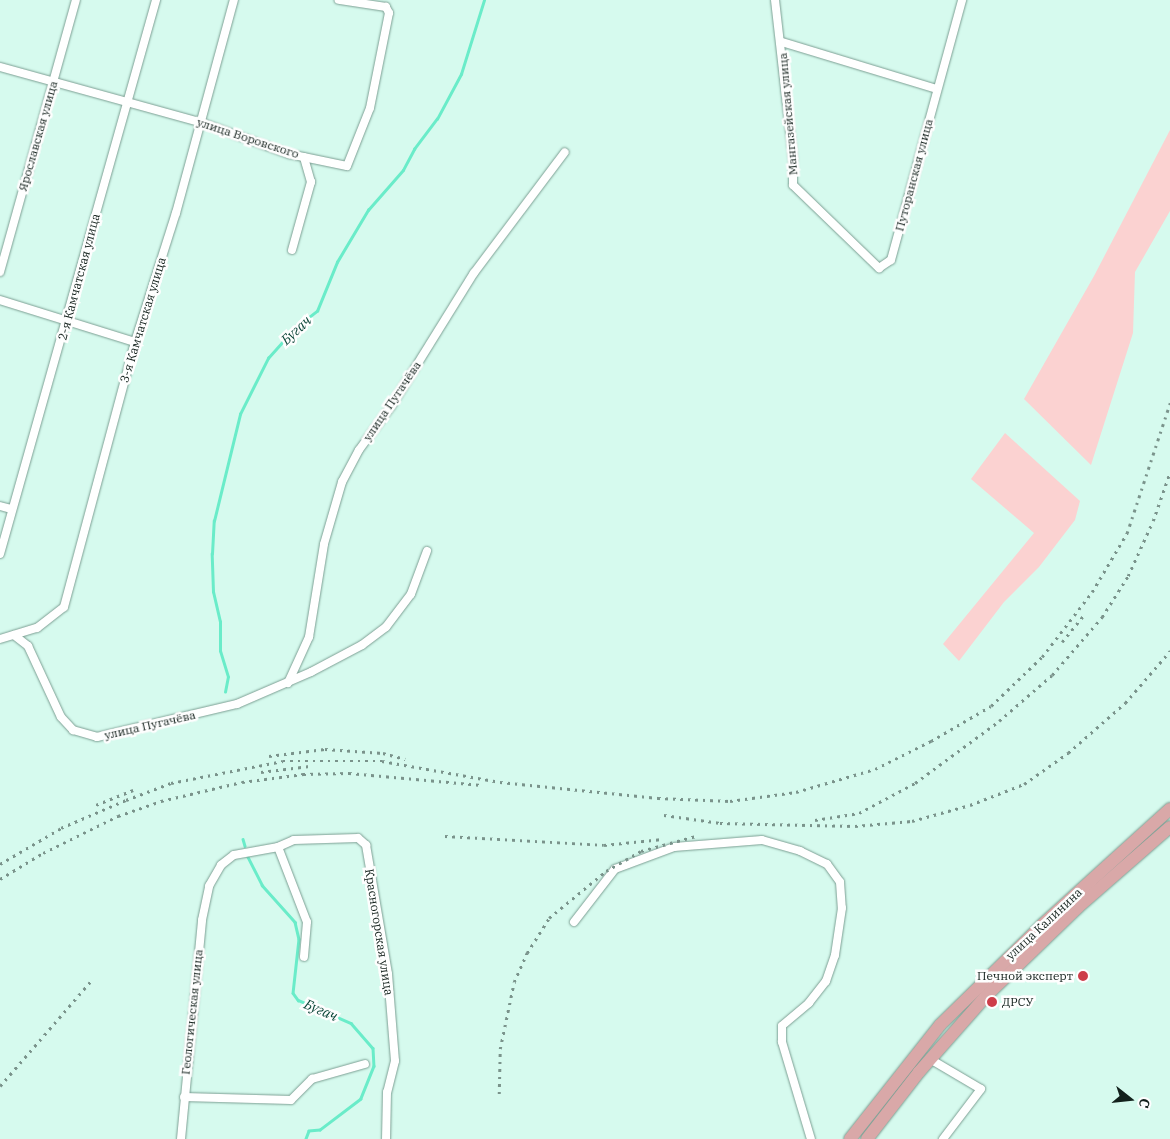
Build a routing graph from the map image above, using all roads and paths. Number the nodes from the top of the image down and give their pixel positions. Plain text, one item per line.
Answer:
1 (76, 0) edge
2 (156, 0) edge
3 (234, 0) edge
4 (339, 0) edge
5 (775, 0) edge
6 (962, 0) edge
7 (782, 42) junction
8 (0, 67) edge
9 (53, 82) junction
10 (937, 90) junction
11 (127, 102) junction
12 (200, 122) junction
13 (565, 152) dead end
14 (304, 157) junction
15 (292, 250) dead end
16 (891, 260) joint
17 (0, 272) edge
18 (0, 300) edge
19 (68, 320) junction
20 (135, 342) junction
21 (0, 506) edge
22 (11, 509) junction
23 (427, 551) dead end
24 (0, 554) edge
25 (14, 635) junction
26 (0, 640) edge
27 (288, 683) junction
28 (1170, 809) edge
29 (1170, 827) edge
30 (278, 848) junction
31 (209, 886) joint
32 (574, 922) dead end
33 (304, 957) dead end
34 (930, 1059) junction
35 (365, 1064) dead end
36 (184, 1097) junction
37 (182, 1139) edge
38 (386, 1139) edge
39 (810, 1139) edge
40 (850, 1139) edge
41 (867, 1139) edge
42 (943, 1139) edge

1 - 9 street, Ярославская улица
2 - 11 street, 2-я Камчатская улица
3 - 12 street, 3-я Камчатская улица
4 - 14 street, улица Воровского
5 - 7 street, Мангазейская улица
6 - 10 street, Путоранская улица
7 - 10 street
7 - 16 street, Мангазейская улица
8 - 9 street, улица Воровского
9 - 11 street, улица Воровского
9 - 17 street, Ярославская улица
10 - 16 street, Путоранская улица
11 - 12 street, улица Воровского
11 - 19 street, 2-я Камчатская улица
12 - 14 street, улица Воровского
12 - 20 street, 3-я Камчатская улица
13 - 27 street, улица Пугачёва
14 - 15 street
18 - 19 street
19 - 20 street
19 - 22 street, 2-я Камчатская улица
20 - 25 street, 3-я Камчатская улица
21 - 22 street
22 - 24 street, 2-я Камчатская улица
23 - 27 street, улица Пугачёва
25 - 26 street
25 - 27 street, улица Пугачёва
28 - 40 main road, улица Калинина
29 - 34 main road, улица Калинина
30 - 31 street, Красногорская улица
30 - 33 street
30 - 38 street, Красногорская улица
31 - 36 street, Геологическая улица
32 - 39 street
34 - 41 main road, улица Калинина
34 - 42 street
35 - 36 street
36 - 37 street, Геологическая улица

